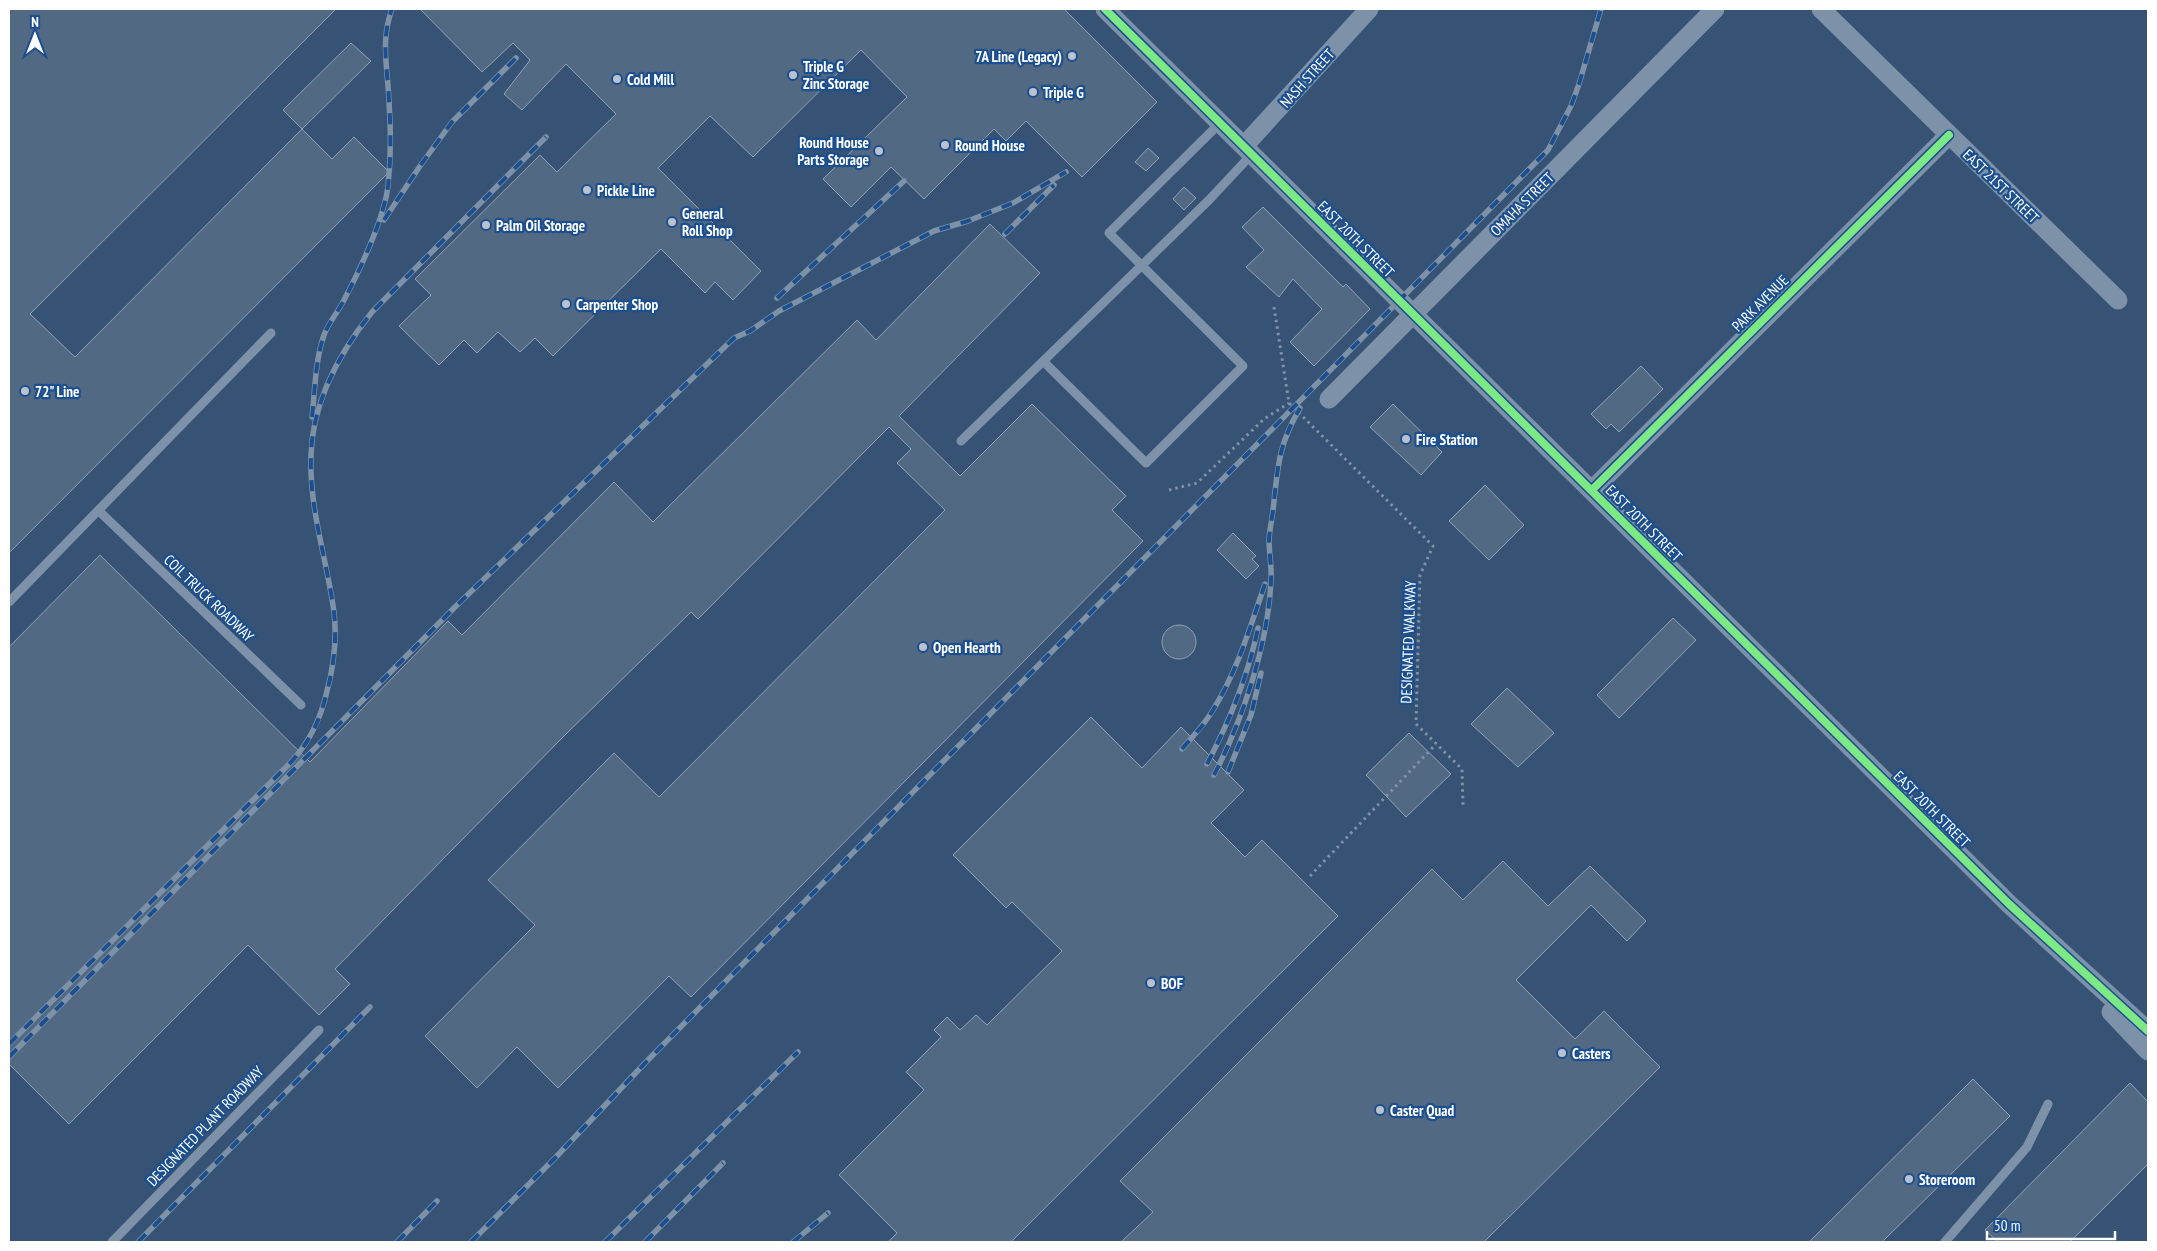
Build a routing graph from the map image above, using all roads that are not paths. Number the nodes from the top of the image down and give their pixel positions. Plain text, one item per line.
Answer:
1 (1105, 9) edge
2 (1369, 9) edge
3 (1715, 9) edge
4 (1821, 9) edge
5 (1220, 123) junction
6 (1949, 135) junction
7 (1248, 150) junction
8 (1142, 266) junction
9 (2118, 300) dead end
10 (1414, 315) junction
11 (271, 333) dead end
12 (1044, 362) junction
13 (1329, 399) dead end
14 (961, 441) dead end
15 (1592, 490) junction
16 (98, 511) junction
17 (9, 602) edge
18 (301, 704) dead end
19 (2025, 920) junction
20 (319, 1030) dead end
21 (2148, 1031) edge
22 (2148, 1051) edge
23 (2048, 1104) dead end
24 (112, 1242) edge
25 (1945, 1242) edge

1 - 5 street, EAST 20TH STREET
2 - 7 street, NASH STREET
3 - 10 street, OMAHA STREET
4 - 6 street, EAST 21ST STREET
5 - 7 street, EAST 20TH STREET
5 - 8 lane
6 - 9 street, EAST 21ST STREET
6 - 15 street, PARK AVENUE
7 - 8 lane
7 - 10 street, EAST 20TH STREET
8 - 12 lane
8 - 12 lane
10 - 13 street, OMAHA STREET
10 - 15 street, EAST 20TH STREET
11 - 16 lane
12 - 14 lane
15 - 19 street, EAST 20TH STREET
16 - 17 lane
16 - 18 lane, COIL TRUCK ROADWAY
19 - 21 street, EAST 20TH STREET
19 - 22 street, EAST 20TH STREET
20 - 24 lane, DESIGNATED PLANT ROADWAY
23 - 25 lane

